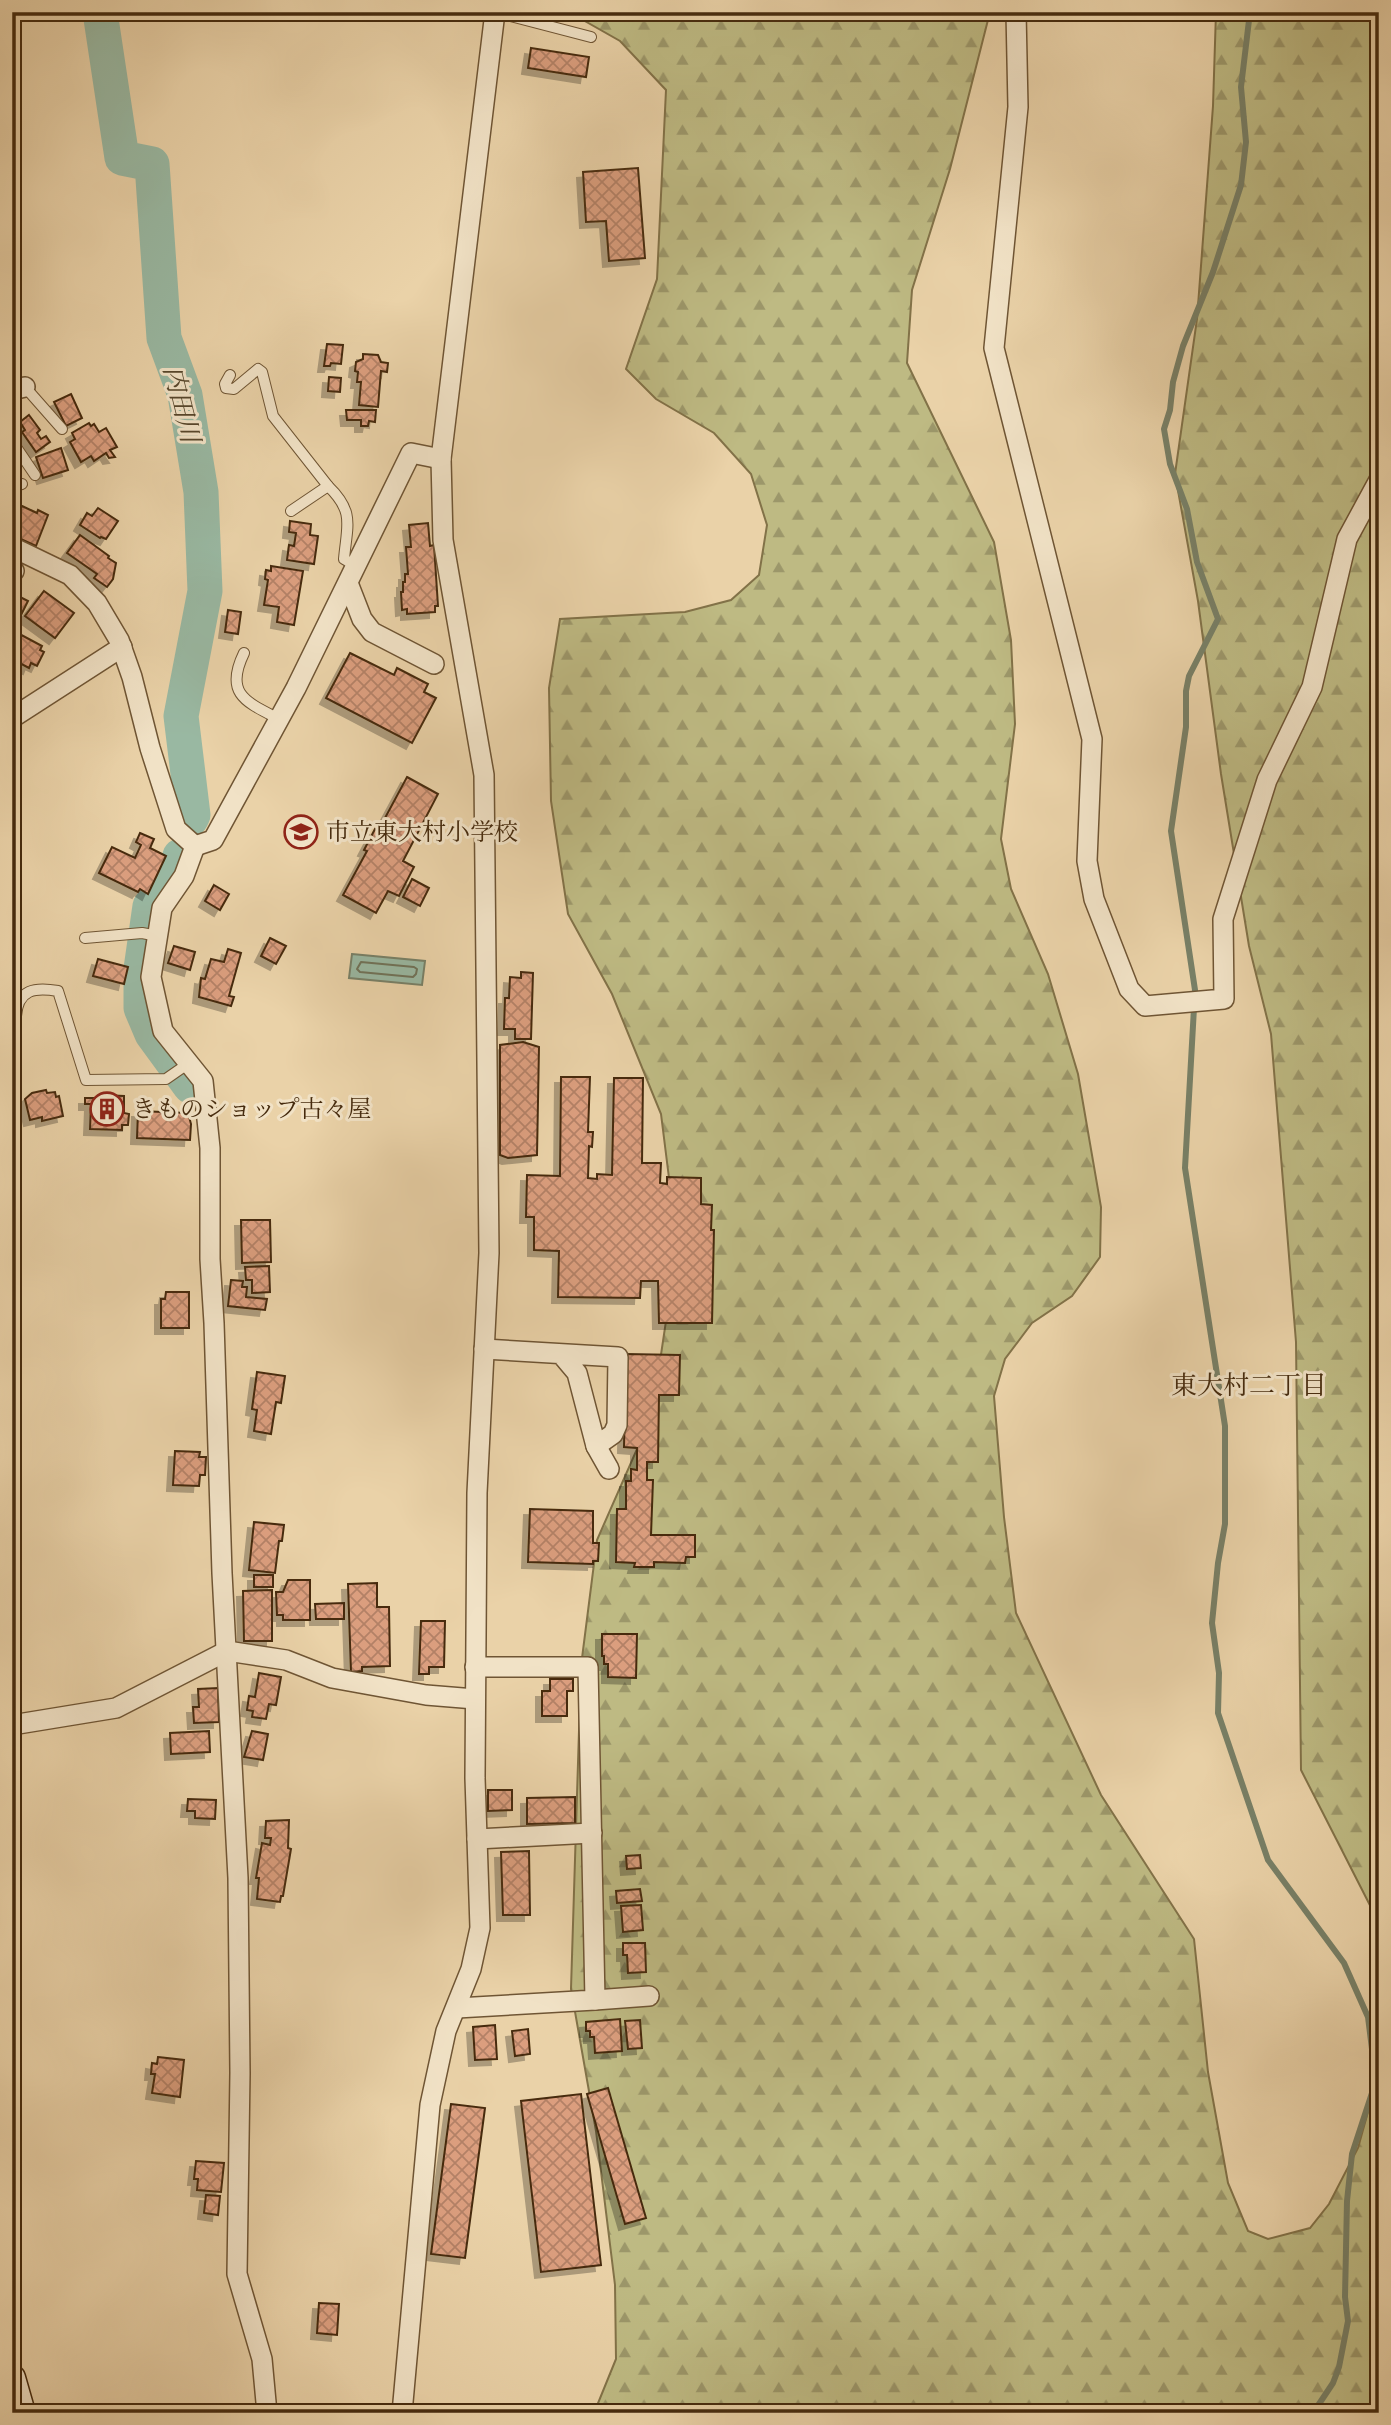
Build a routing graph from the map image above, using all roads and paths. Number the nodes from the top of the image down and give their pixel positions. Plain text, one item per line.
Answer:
1 (495, 12) edge
2 (1016, 12) edge
3 (591, 37) dead end
4 (230, 375) dead end
5 (18, 388) edge
6 (62, 429) dead end
7 (12, 441) edge
8 (441, 459) junction
9 (34, 475) dead end
10 (1379, 480) edge
11 (328, 486) junction
12 (291, 511) dead end
13 (12, 547) edge
14 (352, 575) junction
15 (122, 647) junction
16 (244, 653) dead end
17 (434, 664) dead end
18 (12, 718) edge
19 (279, 719) junction
20 (195, 846) junction
21 (150, 935) junction
22 (85, 938) dead end
23 (16, 1016) dead end
24 (188, 1064) junction
25 (484, 1349) junction
26 (561, 1354) junction
27 (596, 1446) junction
28 (609, 1469) dead end
29 (227, 1651) junction
30 (475, 1667) junction
31 (475, 1699) junction
32 (12, 1725) edge
33 (592, 1833) junction
34 (477, 1839) junction
35 (649, 1996) dead end
36 (595, 2000) junction
37 (457, 2008) junction
38 (12, 2378) edge
39 (22, 2413) edge
40 (267, 2413) edge
41 (402, 2413) edge

1 - 3 lane
1 - 8 street
2 - 10 street
4 - 11 lane
5 - 6 lane
7 - 9 lane
8 - 14 street
8 - 25 street
11 - 12 lane
11 - 14 lane
13 - 15 street
14 - 17 street
14 - 19 street
15 - 18 street
15 - 20 street
16 - 19 lane
19 - 20 street
20 - 21 street
21 - 22 lane
21 - 24 street
23 - 24 lane
24 - 29 street
25 - 26 street
25 - 30 street
26 - 27 street
26 - 27 street
27 - 28 street
29 - 31 street
29 - 32 street
29 - 40 street
30 - 31 street
30 - 33 street
31 - 34 street
33 - 34 street
33 - 36 street
34 - 37 street
35 - 36 street
36 - 37 street
37 - 41 street
38 - 39 street

